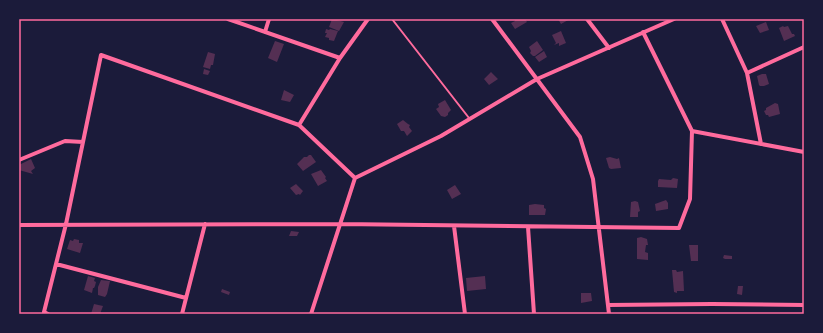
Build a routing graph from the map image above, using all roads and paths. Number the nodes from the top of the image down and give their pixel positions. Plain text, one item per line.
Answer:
1 (228, 19) edge
2 (269, 19) edge
3 (368, 19) edge
4 (392, 19) edge
5 (492, 19) edge
6 (587, 19) edge
7 (674, 19) edge
8 (722, 19) edge
9 (265, 32) junction
10 (643, 32) junction
11 (804, 47) edge
12 (609, 48) junction
13 (340, 58) junction
14 (747, 74) junction
15 (537, 79) junction
16 (470, 119) junction
17 (299, 125) junction
18 (692, 131) junction
19 (83, 142) junction
20 (761, 144) junction
21 (804, 152) edge
22 (19, 160) edge
23 (355, 178) junction
24 (66, 224) junction
25 (206, 224) junction
26 (340, 224) junction
27 (19, 225) edge
28 (454, 226) junction
29 (528, 227) junction
30 (599, 228) junction
31 (56, 264) junction
32 (186, 298) junction
33 (608, 306) junction
34 (804, 306) edge
35 (48, 314) edge
36 (182, 314) edge
37 (311, 314) edge
38 (465, 314) edge
39 (534, 314) edge
40 (609, 314) edge

1 - 9 street
2 - 9 street
3 - 13 street
4 - 16 lane
5 - 15 street
6 - 12 street
7 - 10 street
8 - 14 street
9 - 13 street
10 - 12 street
10 - 18 street
11 - 14 street
12 - 15 street
13 - 17 street
14 - 20 street
15 - 16 street
15 - 30 street
16 - 23 street
17 - 19 street
17 - 23 street
18 - 20 street
18 - 30 street
19 - 22 street
19 - 24 street
20 - 21 street
23 - 26 street
24 - 25 street
24 - 27 street
24 - 31 street
25 - 26 street
25 - 32 street
26 - 28 street
26 - 37 street
28 - 29 street
28 - 38 street
29 - 30 street
29 - 39 street
30 - 33 street
31 - 32 street
31 - 35 street
32 - 36 street
33 - 34 street
33 - 40 street

